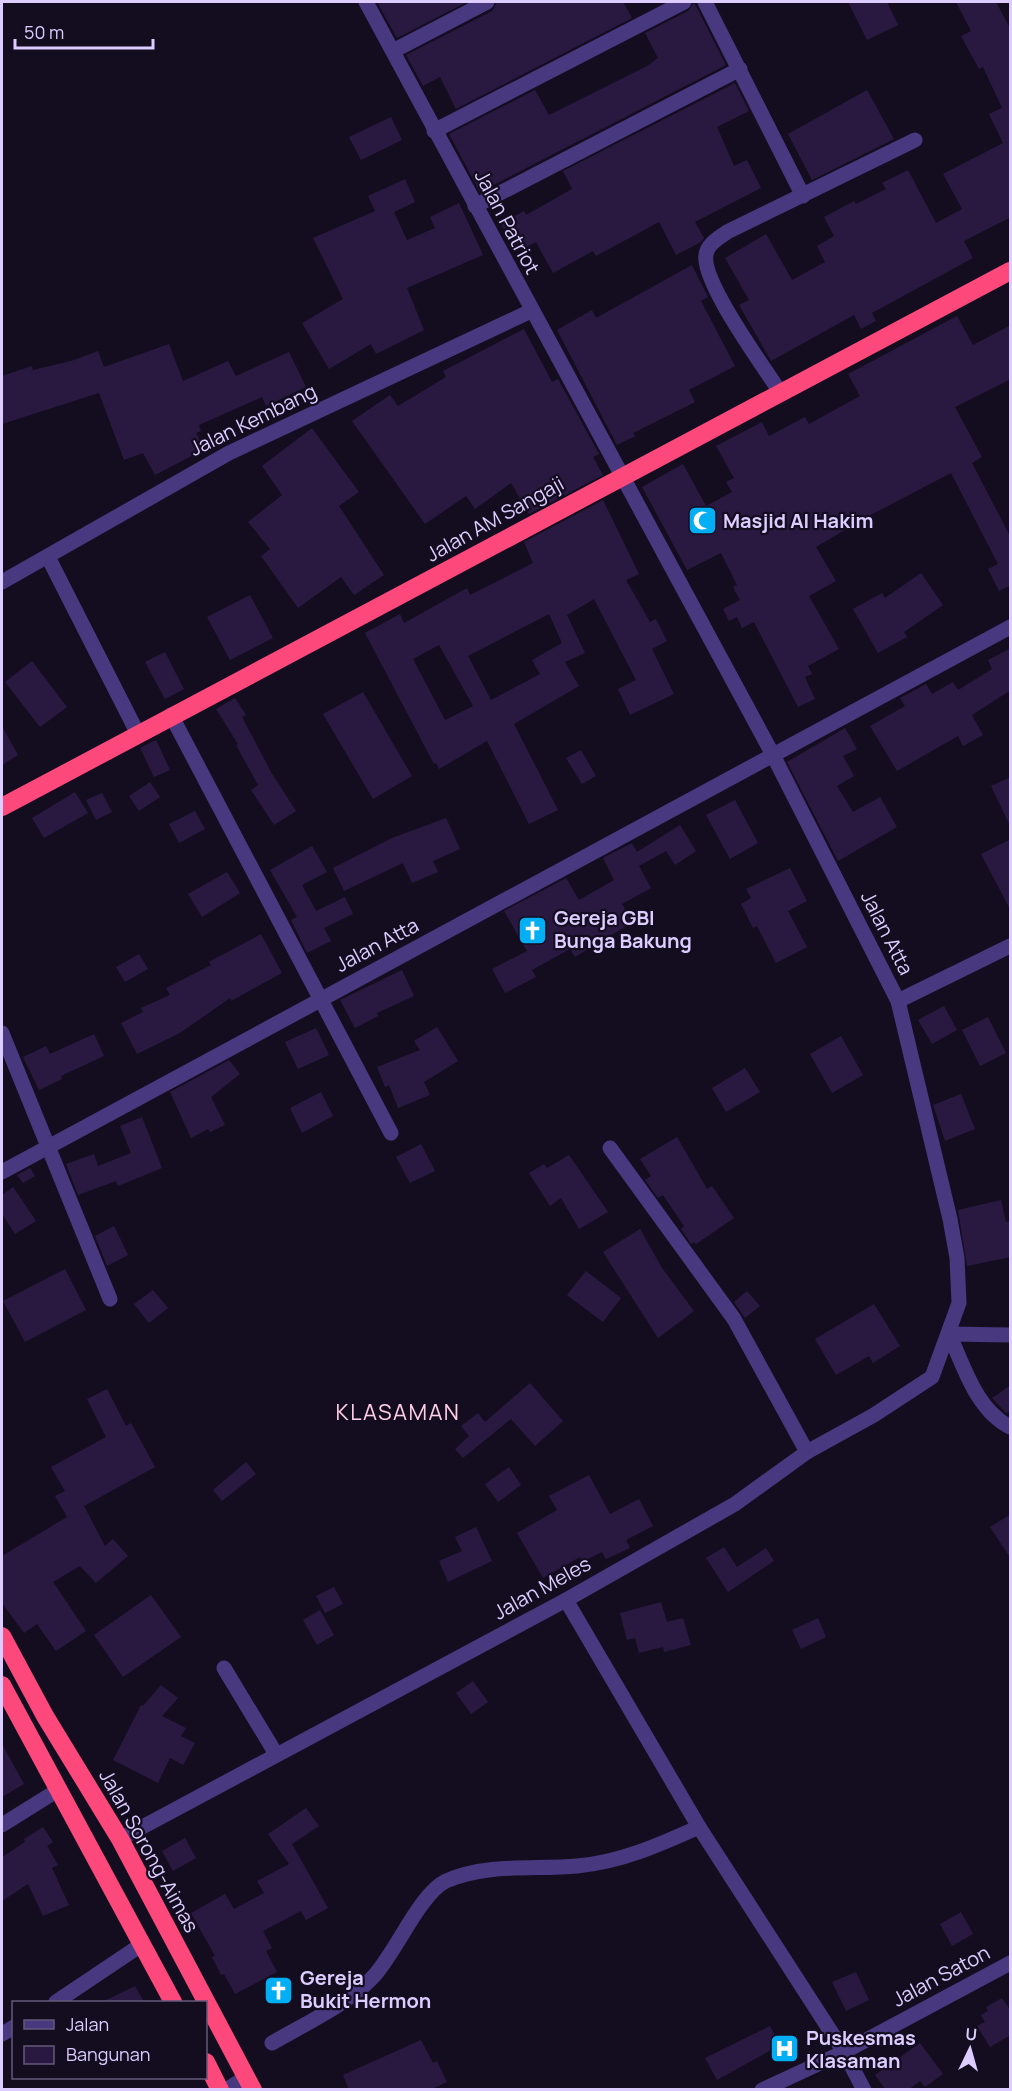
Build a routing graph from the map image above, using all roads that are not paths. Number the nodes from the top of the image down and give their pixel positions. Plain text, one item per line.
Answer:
1 (366, 2) edge
2 (487, 2) edge
3 (684, 2) edge
4 (705, 2) edge
5 (393, 51) junction
6 (740, 69) junction
7 (434, 131) junction
8 (915, 140) dead end
9 (803, 196) junction
10 (475, 206) junction
11 (1011, 271) edge
12 (531, 311) junction
13 (780, 392) junction
14 (618, 469) junction
15 (48, 557) junction
16 (2, 582) edge
17 (1011, 627) edge
18 (171, 715) junction
19 (138, 734) junction
20 (773, 755) junction
21 (2, 807) edge
22 (1011, 946) edge
23 (321, 1000) junction
24 (898, 1001) junction
25 (2, 1033) edge
26 (391, 1133) dead end
27 (47, 1147) junction
28 (610, 1148) dead end
29 (2, 1172) edge
30 (110, 1299) dead end
31 (949, 1334) junction
32 (1011, 1335) edge
33 (1011, 1427) edge
34 (807, 1452) junction
35 (566, 1600) junction
36 (2, 1636) edge
37 (224, 1668) dead end
38 (2, 1685) edge
39 (276, 1754) junction
40 (58, 1790) junction
41 (2, 1825) edge
42 (699, 1827) junction
43 (120, 1839) junction
44 (141, 1945) junction
45 (1011, 1963) edge
46 (57, 2001) edge
47 (171, 2001) edge
48 (206, 2001) edge
49 (207, 2002) edge
50 (272, 2043) dead end
51 (844, 2052) junction
52 (207, 2064) edge
53 (250, 2083) edge
54 (220, 2090) edge
55 (226, 2090) edge
56 (762, 2090) edge
57 (864, 2090) edge

1 - 5 street, Jalan Patriot
2 - 5 street
3 - 7 street
4 - 6 street
5 - 7 street, Jalan Patriot
6 - 9 street
6 - 10 street
7 - 10 street, Jalan Patriot
8 - 9 street
9 - 13 street
10 - 12 street, Jalan Patriot
11 - 13 highway, Jalan AM Sangaji
12 - 14 street, Jalan Patriot
12 - 15 street, Jalan Kembang
13 - 14 highway, Jalan AM Sangaji
14 - 18 highway, Jalan AM Sangaji
14 - 20 street, Jalan Atta
15 - 16 street, Jalan Kembang
15 - 19 street
17 - 20 street, Jalan Atta
18 - 19 highway, Jalan AM Sangaji
18 - 23 street
19 - 21 highway, Jalan AM Sangaji
20 - 23 street, Jalan Atta
20 - 24 street, Jalan Atta
22 - 24 street
23 - 26 street
23 - 27 street, Jalan Atta
24 - 31 street, Jalan Atta
25 - 27 street
27 - 29 street, Jalan Atta
27 - 30 street
28 - 34 street
31 - 32 street
31 - 33 street
31 - 34 street, Jalan Meles
34 - 35 street, Jalan Meles
35 - 39 street, Jalan Meles
35 - 42 street
36 - 43 highway, Jalan Sorong-Aimas
37 - 39 street
38 - 40 highway
39 - 43 street, Jalan Meles
40 - 41 street
40 - 44 highway
42 - 50 street
42 - 51 street
43 - 48 highway, Jalan Sorong-Aimas
44 - 46 street
44 - 47 highway
45 - 51 street, Jalan Saton
49 - 53 highway, Jalan Sorong-Aimas
51 - 56 street, Jalan Saton
51 - 57 street
52 - 54 highway
53 - 55 street

